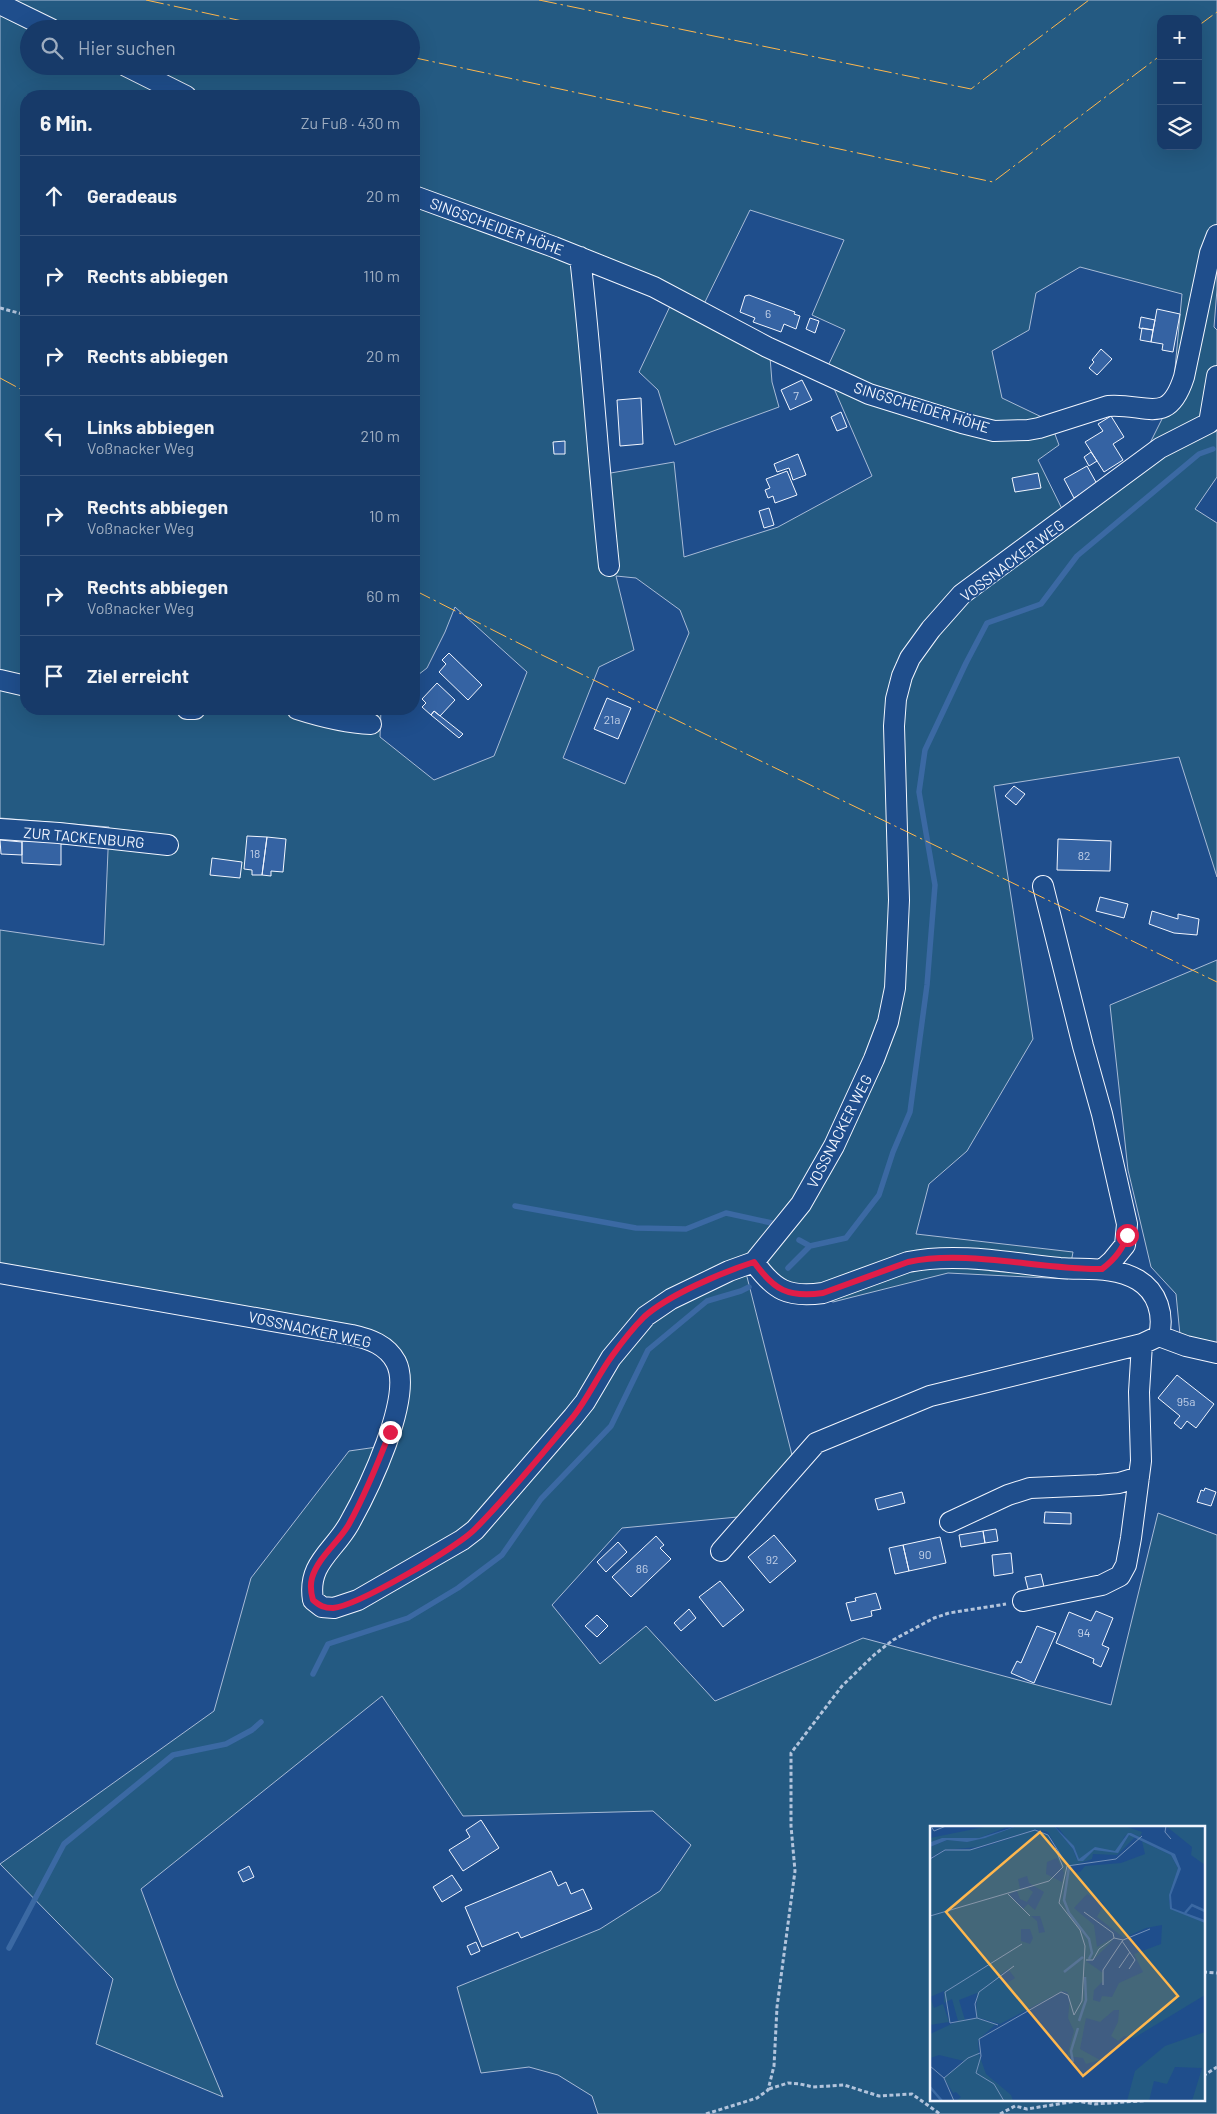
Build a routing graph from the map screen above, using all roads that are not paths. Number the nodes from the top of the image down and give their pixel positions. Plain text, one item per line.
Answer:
1 (0, 4) edge
2 (32, 20) edge
3 (144, 75) edge
4 (174, 90) edge
5 (420, 198) edge
6 (1217, 235) edge
7 (580, 257) junction
8 (1217, 376) edge
9 (1213, 429) edge
10 (609, 566) dead end
11 (0, 680) edge
12 (20, 685) edge
13 (315, 715) edge
14 (371, 724) dead end
15 (0, 829) edge
16 (168, 845) dead end
17 (1043, 886) dead end
18 (754, 1262) junction
19 (1102, 1269) junction
20 (0, 1273) edge
21 (1151, 1340) junction
22 (1217, 1353) edge
23 (1139, 1477) junction
24 (950, 1522) dead end
25 (721, 1551) dead end
26 (1024, 1601) road end

1 - 2 street
3 - 4 street
5 - 7 street, SINGSCHEIDER HÖHE
6 - 7 street, SINGSCHEIDER HÖHE
7 - 10 street, SINGSCHEIDER HÖHE
8 - 9 street, VOSSNACKER WEG
9 - 18 street, VOSSNACKER WEG
11 - 12 street
13 - 14 street
15 - 16 street, ZUR TACKENBURG
17 - 19 street
18 - 19 street
18 - 20 street, VOSSNACKER WEG
19 - 21 street
21 - 22 street
21 - 23 street
21 - 25 street
23 - 24 street
23 - 26 street

